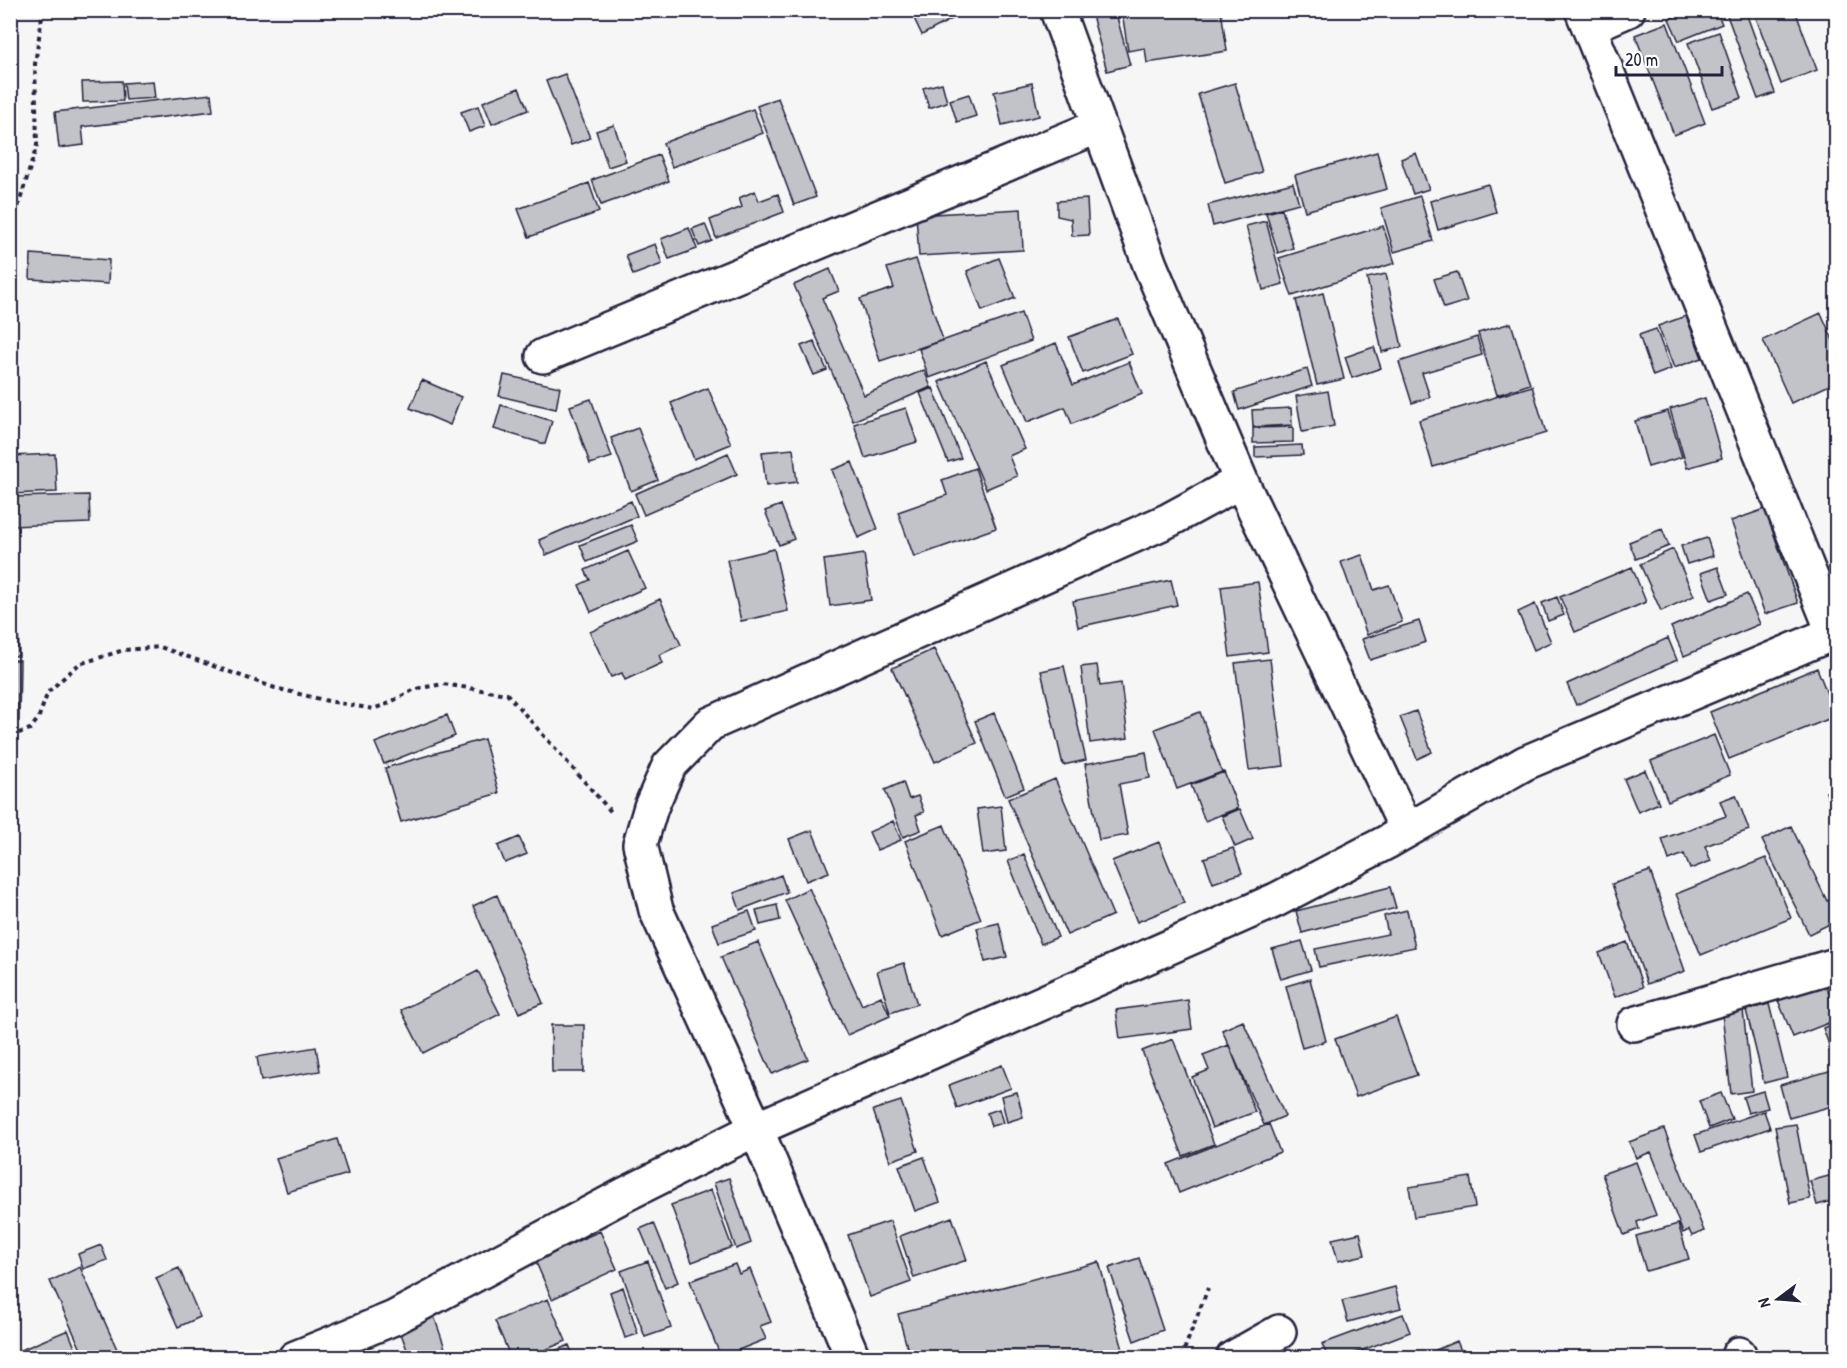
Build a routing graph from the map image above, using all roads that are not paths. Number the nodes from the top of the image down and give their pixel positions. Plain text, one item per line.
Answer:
1 (1057, 10) edge
2 (1628, 10) edge
3 (1586, 19) edge
4 (1100, 126) junction
5 (543, 356) dead end
6 (1241, 481) junction
7 (1836, 635) edge
8 (1407, 830) junction
9 (1836, 965) edge
10 (1634, 1024) dead end
11 (756, 1130) junction
12 (1279, 1332) dead end
13 (296, 1358) edge
14 (853, 1358) edge
15 (1233, 1358) edge

1 - 4 street
2 - 3 street
3 - 7 street
4 - 5 street
4 - 6 street
6 - 8 street
6 - 11 street
7 - 8 street
8 - 11 street
9 - 10 street
11 - 13 street
11 - 14 street
12 - 15 street

